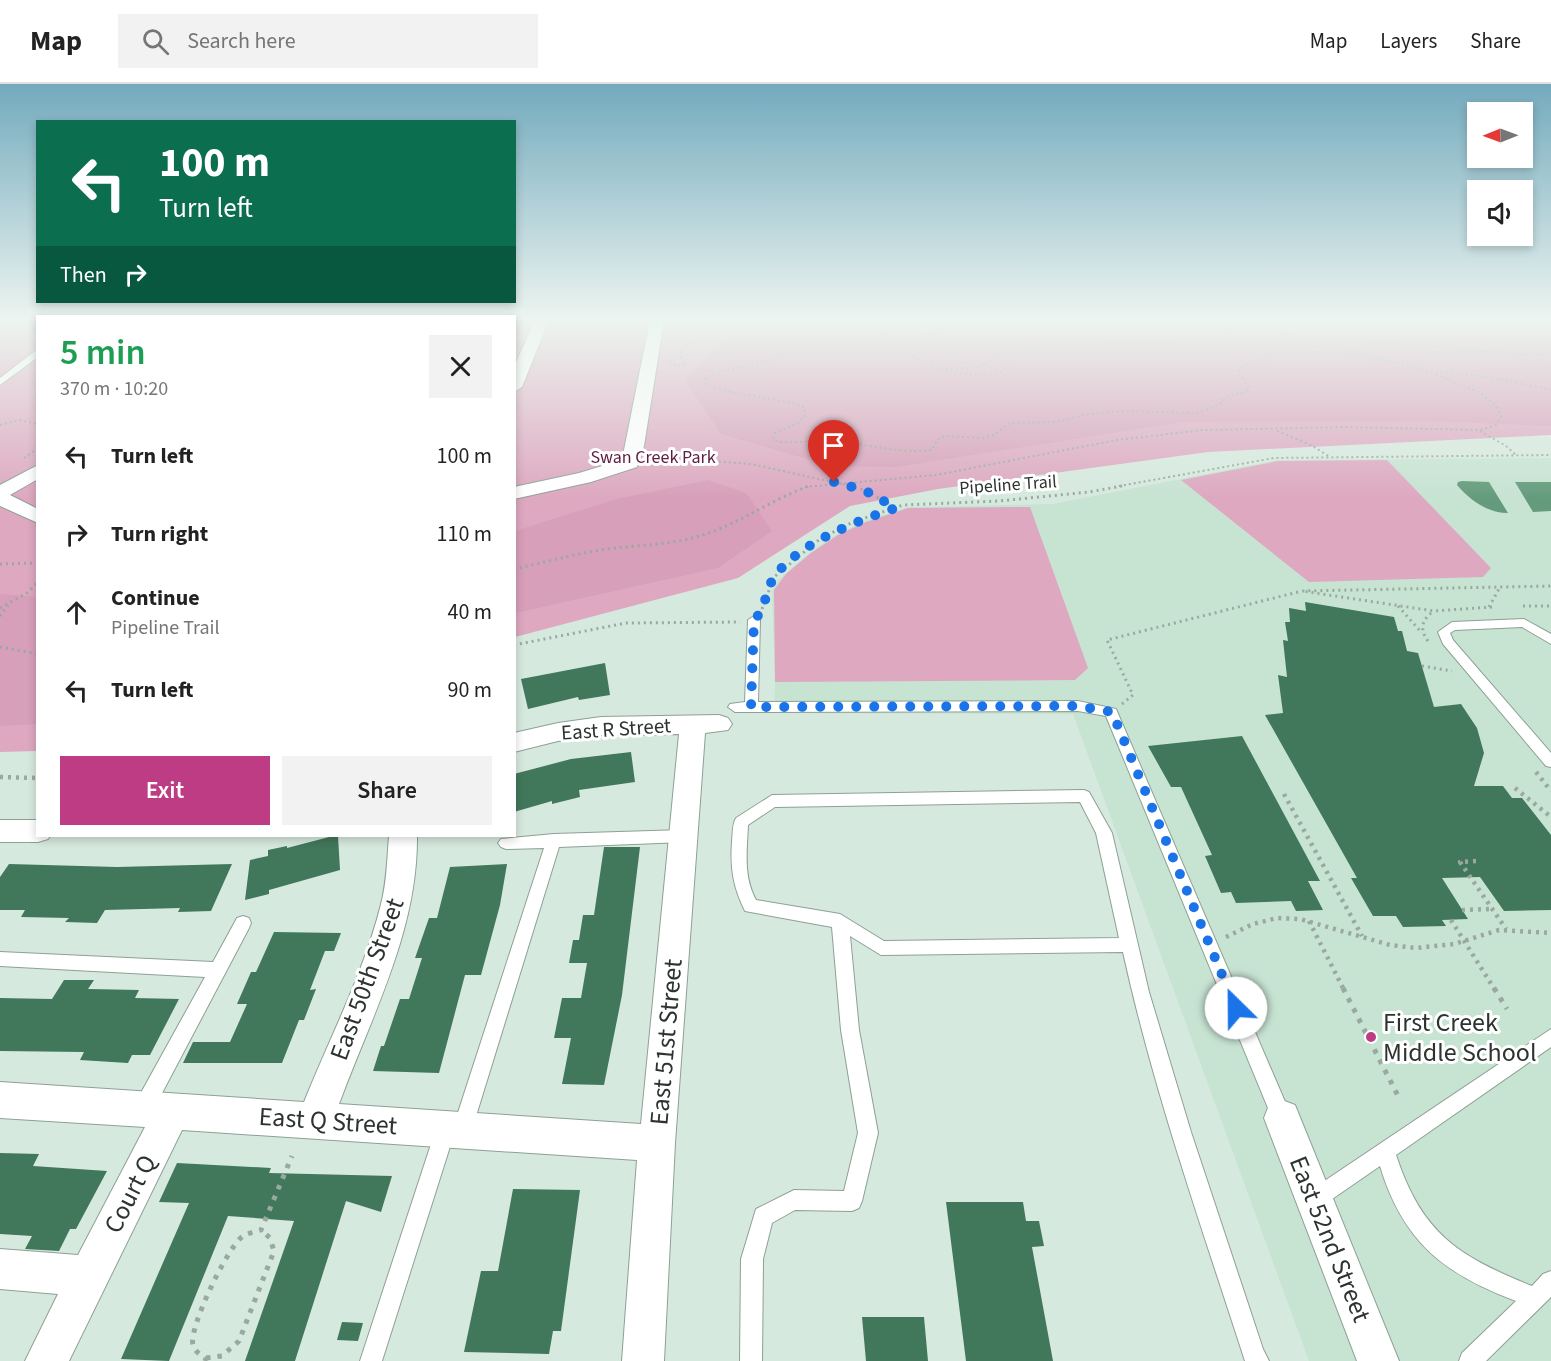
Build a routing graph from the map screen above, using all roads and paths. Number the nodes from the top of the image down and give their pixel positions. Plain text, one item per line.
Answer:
1 (647, 380) edge
2 (706, 380) edge
3 (1244, 380) edge
4 (1448, 380) edge
5 (1501, 380) edge
6 (1551, 390) edge
7 (36, 423) edge
8 (0, 425) edge
9 (1273, 429) junction
10 (1480, 430) junction
11 (1516, 455) junction
12 (1551, 455) edge
13 (1330, 457) junction
14 (630, 463) junction
15 (36, 471) edge
16 (834, 482) junction
17 (0, 493) edge
18 (516, 494) edge
19 (0, 498) edge
20 (896, 508) junction
21 (36, 516) edge
22 (36, 563) edge
23 (0, 564) edge
24 (516, 569) edge
25 (36, 584) edge
26 (1551, 586) edge
27 (1500, 587) junction
28 (1302, 591) junction
29 (9, 604) junction
30 (1398, 606) junction
31 (1551, 606) edge
32 (1488, 607) junction
33 (1499, 607) dead end
34 (1520, 607) dead end
35 (0, 608) edge
36 (0, 616) edge
37 (754, 620) junction
38 (1422, 633) dead end
39 (1551, 640) edge
40 (516, 645) edge
41 (0, 647) edge
42 (36, 654) edge
43 (1422, 666) dead end
44 (1453, 671) dead end
45 (751, 707) junction
46 (1112, 712) junction
47 (716, 718) junction
48 (516, 742) edge
49 (1551, 762) edge
50 (0, 777) edge
51 (36, 778) edge
52 (1515, 788) dead end
53 (1284, 794) dead end
54 (1551, 817) edge
55 (0, 831) edge
56 (36, 831) edge
57 (684, 836) junction
58 (404, 837) edge
59 (554, 840) junction
60 (506, 843) dead end
61 (1476, 861) dead end
62 (1491, 909) junction
63 (1462, 910) dead end
64 (1451, 920) dead end
65 (840, 921) junction
66 (1309, 921) junction
67 (243, 923) dead end
68 (1506, 930) junction
69 (1551, 933) edge
70 (1363, 936) junction
71 (1226, 937) dead end
72 (1465, 942) junction
73 (1131, 945) junction
74 (0, 959) edge
75 (218, 970) junction
76 (1507, 1009) dead end
77 (1551, 1037) edge
78 (1398, 1096) dead end
79 (0, 1100) edge
80 (158, 1110) junction
81 (1282, 1118) joint
82 (315, 1120) junction
83 (454, 1129) junction
84 (657, 1143) junction
85 (1385, 1152) junction
86 (292, 1156) dead end
87 (1315, 1199) junction
88 (261, 1230) junction
89 (0, 1269) edge
90 (89, 1276) junction
91 (1551, 1282) edge
92 (1535, 1298) junction
93 (205, 1359) edge
94 (46, 1361) edge
95 (371, 1361) edge
96 (643, 1361) edge
97 (751, 1361) edge
98 (1258, 1361) edge
99 (1378, 1361) edge
100 (1470, 1361) edge

1 - 14 street
2 - 3 path
4 - 10 path
5 - 6 path
7 - 8 path
9 - 10 path
9 - 13 path
9 - 16 path
10 - 11 path
11 - 12 path, Pipeline Trail
11 - 13 path, Pipeline Trail
13 - 20 path, Pipeline Trail
14 - 16 path
14 - 18 street
15 - 17 street
16 - 20 path
16 - 24 path
19 - 21 street
20 - 37 path, Pipeline Trail
22 - 23 path
25 - 29 path
26 - 27 path
27 - 28 path
27 - 32 path
28 - 30 path
28 - 46 path
29 - 35 path
29 - 36 path
30 - 32 path
30 - 38 path
31 - 34 path
32 - 33 path
37 - 40 path
37 - 45 lane
39 - 49 lane
41 - 42 path
43 - 44 path
45 - 46 lane
45 - 47 lane
46 - 81 lane
47 - 48 street, East R Street
47 - 57 street, East 51st Street
50 - 51 path
52 - 54 path
53 - 70 path
55 - 56 street
57 - 59 lane
57 - 84 street, East 51st Street
58 - 82 street, East 50th Street
59 - 60 lane
59 - 83 lane
61 - 62 path
62 - 63 path
62 - 68 path
64 - 72 path
65 - 73 lane
65 - 73 lane
65 - 97 lane
66 - 70 path
66 - 71 path
66 - 78 path
67 - 75 lane
68 - 69 path
68 - 72 path
70 - 72 path
72 - 76 path
73 - 98 lane
74 - 75 lane
75 - 80 lane
77 - 85 lane
79 - 80 street, East Q Street
80 - 82 street, East Q Street
80 - 90 street, Court Q
81 - 87 street, East 52nd Street
82 - 83 street, East Q Street
83 - 84 street, East Q Street
83 - 95 lane
84 - 96 street, East 51st Street
85 - 87 lane
85 - 92 lane
86 - 88 path
87 - 99 street, East 52nd Street
88 - 93 path
88 - 93 path
89 - 90 street
90 - 94 street, Court Q
91 - 92 lane
92 - 100 lane

